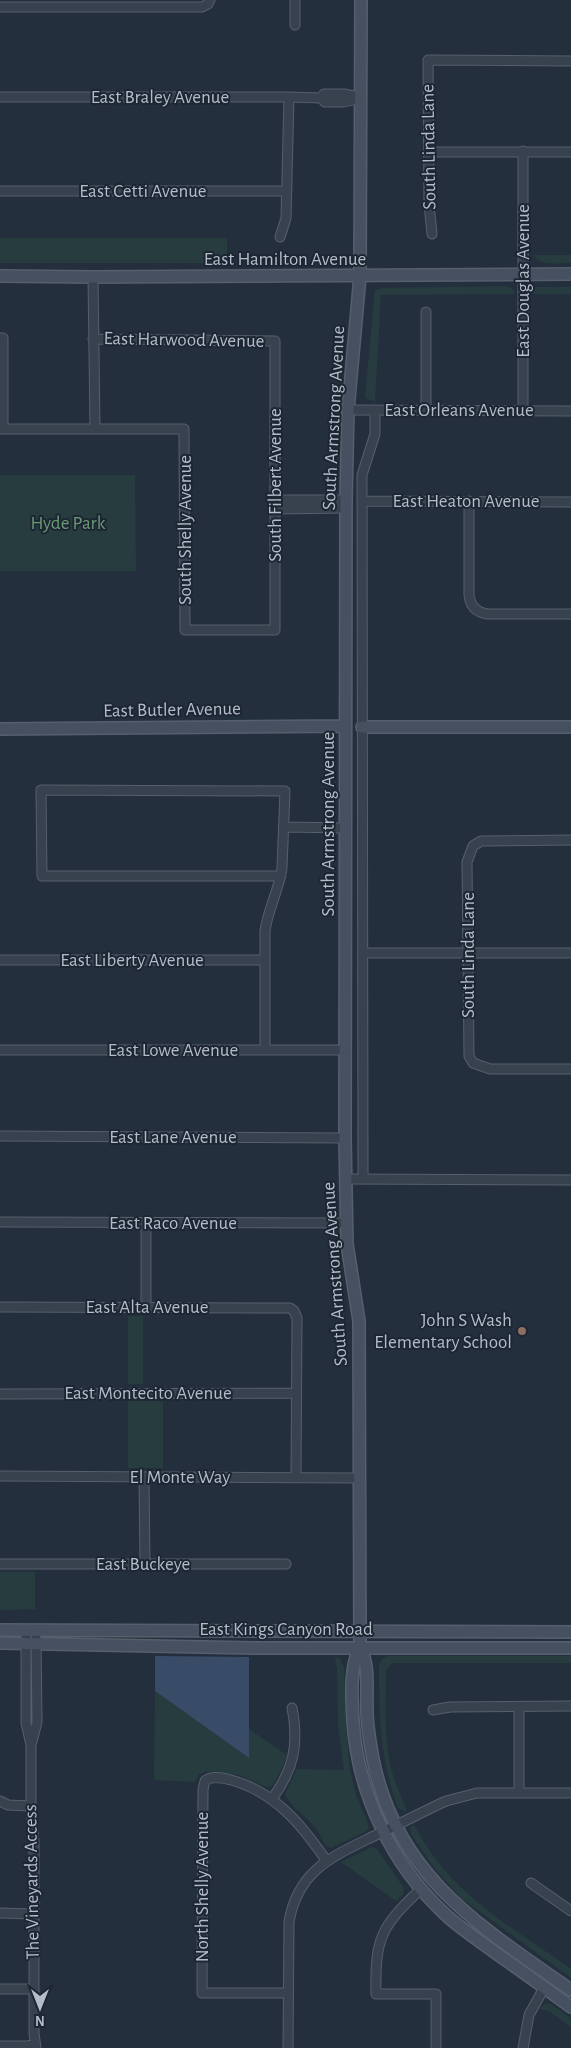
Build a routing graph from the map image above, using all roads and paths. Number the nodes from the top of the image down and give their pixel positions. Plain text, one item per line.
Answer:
1 (295, 0) edge
2 (361, 0) edge
3 (209, 2) edge
4 (0, 7) edge
5 (295, 25) dead end
6 (571, 61) edge
7 (0, 97) edge
8 (289, 97) junction
9 (361, 98) junction
10 (524, 151) junction
11 (429, 152) junction
12 (571, 152) edge
13 (0, 191) edge
14 (287, 191) junction
15 (432, 234) dead end
16 (280, 237) dead end
17 (524, 274) junction
18 (571, 274) edge
19 (0, 276) edge
20 (360, 276) junction
21 (93, 277) junction
22 (426, 312) dead end
23 (1, 338) edge
24 (93, 339) junction
25 (275, 341) joint
26 (348, 410) junction
27 (375, 410) junction
28 (426, 410) junction
29 (522, 410) junction
30 (571, 411) edge
31 (1, 429) edge
32 (96, 429) junction
33 (362, 501) junction
34 (468, 501) junction
35 (571, 502) edge
36 (275, 504) junction
37 (346, 504) junction
38 (571, 614) edge
39 (275, 630) joint
40 (345, 726) junction
41 (362, 727) junction
42 (571, 727) edge
43 (0, 729) edge
44 (284, 827) junction
45 (345, 828) junction
46 (571, 840) edge
47 (281, 876) junction
48 (363, 953) junction
49 (468, 953) junction
50 (571, 953) edge
51 (0, 960) edge
52 (264, 960) junction
53 (0, 1050) edge
54 (265, 1050) junction
55 (346, 1050) junction
56 (571, 1069) edge
57 (0, 1136) edge
58 (345, 1138) junction
59 (346, 1179) junction
60 (363, 1179) junction
61 (571, 1180) edge
62 (0, 1222) edge
63 (146, 1223) junction
64 (346, 1223) junction
65 (0, 1307) edge
66 (146, 1307) junction
67 (296, 1393) junction
68 (0, 1394) edge
69 (0, 1476) edge
70 (144, 1477) junction
71 (296, 1477) junction
72 (360, 1478) junction
73 (0, 1564) edge
74 (145, 1564) junction
75 (286, 1564) dead end
76 (0, 1630) edge
77 (31, 1630) junction
78 (360, 1632) junction
79 (571, 1632) edge
80 (0, 1643) edge
81 (31, 1643) junction
82 (360, 1647) junction
83 (571, 1648) edge
84 (519, 1706) junction
85 (571, 1706) edge
86 (292, 1708) dead end
87 (433, 1710) dead end
88 (518, 1793) junction
89 (571, 1793) edge
90 (272, 1799) junction
91 (0, 1801) edge
92 (31, 1806) junction
93 (395, 1825) junction
94 (383, 1832) junction
95 (326, 1860) junction
96 (530, 1883) dead end
97 (420, 1889) junction
98 (571, 1911) edge
99 (0, 1914) edge
100 (34, 1914) junction
101 (544, 1988) junction
102 (0, 1989) edge
103 (34, 1990) junction
104 (571, 1990) edge
105 (288, 1993) junction
106 (571, 2007) edge
107 (36, 2046) edge
108 (2, 2047) edge
109 (288, 2048) edge
110 (436, 2048) edge
111 (523, 2048) edge

1 - 5 street
2 - 9 street, South Armstrong Avenue
3 - 4 street
6 - 11 street, South Linda Lane
7 - 8 street, East Braley Avenue
8 - 9 street, East Braley Avenue
8 - 14 street
9 - 20 street, South Armstrong Avenue
10 - 11 street
10 - 12 street
10 - 17 street, East Douglas Avenue
11 - 15 street, South Linda Lane
13 - 14 street, East Cetti Avenue
14 - 16 street
17 - 18 street, East Hamilton Avenue
17 - 20 street, East Hamilton Avenue
17 - 29 street, East Douglas Avenue
19 - 21 street, East Hamilton Avenue
20 - 21 street, East Hamilton Avenue
20 - 26 street, South Armstrong Avenue
21 - 24 street
22 - 28 street
23 - 31 street
24 - 25 street, East Harwood Avenue
24 - 32 street
25 - 36 street, South Filbert Avenue
26 - 27 street, East Orleans Avenue
26 - 37 street, South Armstrong Avenue
27 - 28 street, East Orleans Avenue
27 - 33 street, South Armstrong Avenue
28 - 29 street, East Orleans Avenue
29 - 30 street, East Orleans Avenue
31 - 32 street
32 - 39 street, South Shelly Avenue
33 - 34 street, East Heaton Avenue
33 - 41 street, South Armstrong Avenue
34 - 35 street, East Heaton Avenue
34 - 38 street
36 - 37 street
36 - 39 street, South Filbert Avenue
37 - 40 street, South Armstrong Avenue
40 - 43 street, East Butler Avenue
40 - 45 street, South Armstrong Avenue
41 - 42 street
41 - 48 street, South Armstrong Avenue
44 - 45 street
44 - 47 street
44 - 47 street
45 - 55 street, South Armstrong Avenue
46 - 49 street, South Linda Lane
47 - 52 street
48 - 49 street
48 - 60 street, South Armstrong Avenue
49 - 50 street
49 - 56 street, South Linda Lane
51 - 52 street, East Liberty Avenue
52 - 54 street
53 - 54 street, East Lowe Avenue
54 - 55 street, East Lowe Avenue
55 - 58 street, South Armstrong Avenue
57 - 58 street, East Lane Avenue
58 - 59 street, South Armstrong Avenue
59 - 60 street
59 - 64 street, South Armstrong Avenue
60 - 61 street
62 - 63 street, East Raco Avenue
63 - 64 street, East Raco Avenue
63 - 66 street
64 - 72 street, South Armstrong Avenue
65 - 66 street, East Alta Avenue
66 - 67 street, East Alta Avenue
67 - 68 street, East Montecito Avenue
67 - 71 street
69 - 70 street, El Monte Way
70 - 71 street, El Monte Way
70 - 74 street
71 - 72 street, El Monte Way
72 - 78 street, South Armstrong Avenue
73 - 74 street, East Buckeye
74 - 75 street, East Buckeye
76 - 77 street, East Kings Canyon Road
77 - 78 street, East Kings Canyon Road
77 - 81 street, The Vineyards Access
78 - 79 street, East Kings Canyon Road
78 - 82 street, South Armstrong Avenue
80 - 81 street, East Kings Canyon Road
81 - 82 street, East Kings Canyon Road
81 - 92 street, The Vineyards Access
82 - 83 street, East Kings Canyon Road
82 - 93 street
82 - 94 street
84 - 85 street
84 - 87 street
84 - 88 street
86 - 90 street
88 - 89 street
88 - 93 street
90 - 95 street
90 - 105 street, North Shelly Avenue
91 - 92 street
92 - 100 street, The Vineyards Access
93 - 94 street
93 - 104 street
94 - 95 street
94 - 97 street
95 - 105 street
96 - 98 street
97 - 101 street
97 - 110 street
99 - 100 street
100 - 103 street, The Vineyards Access
101 - 106 street
101 - 111 street
102 - 103 street
103 - 107 street, The Vineyards Access
105 - 109 street
107 - 108 street

